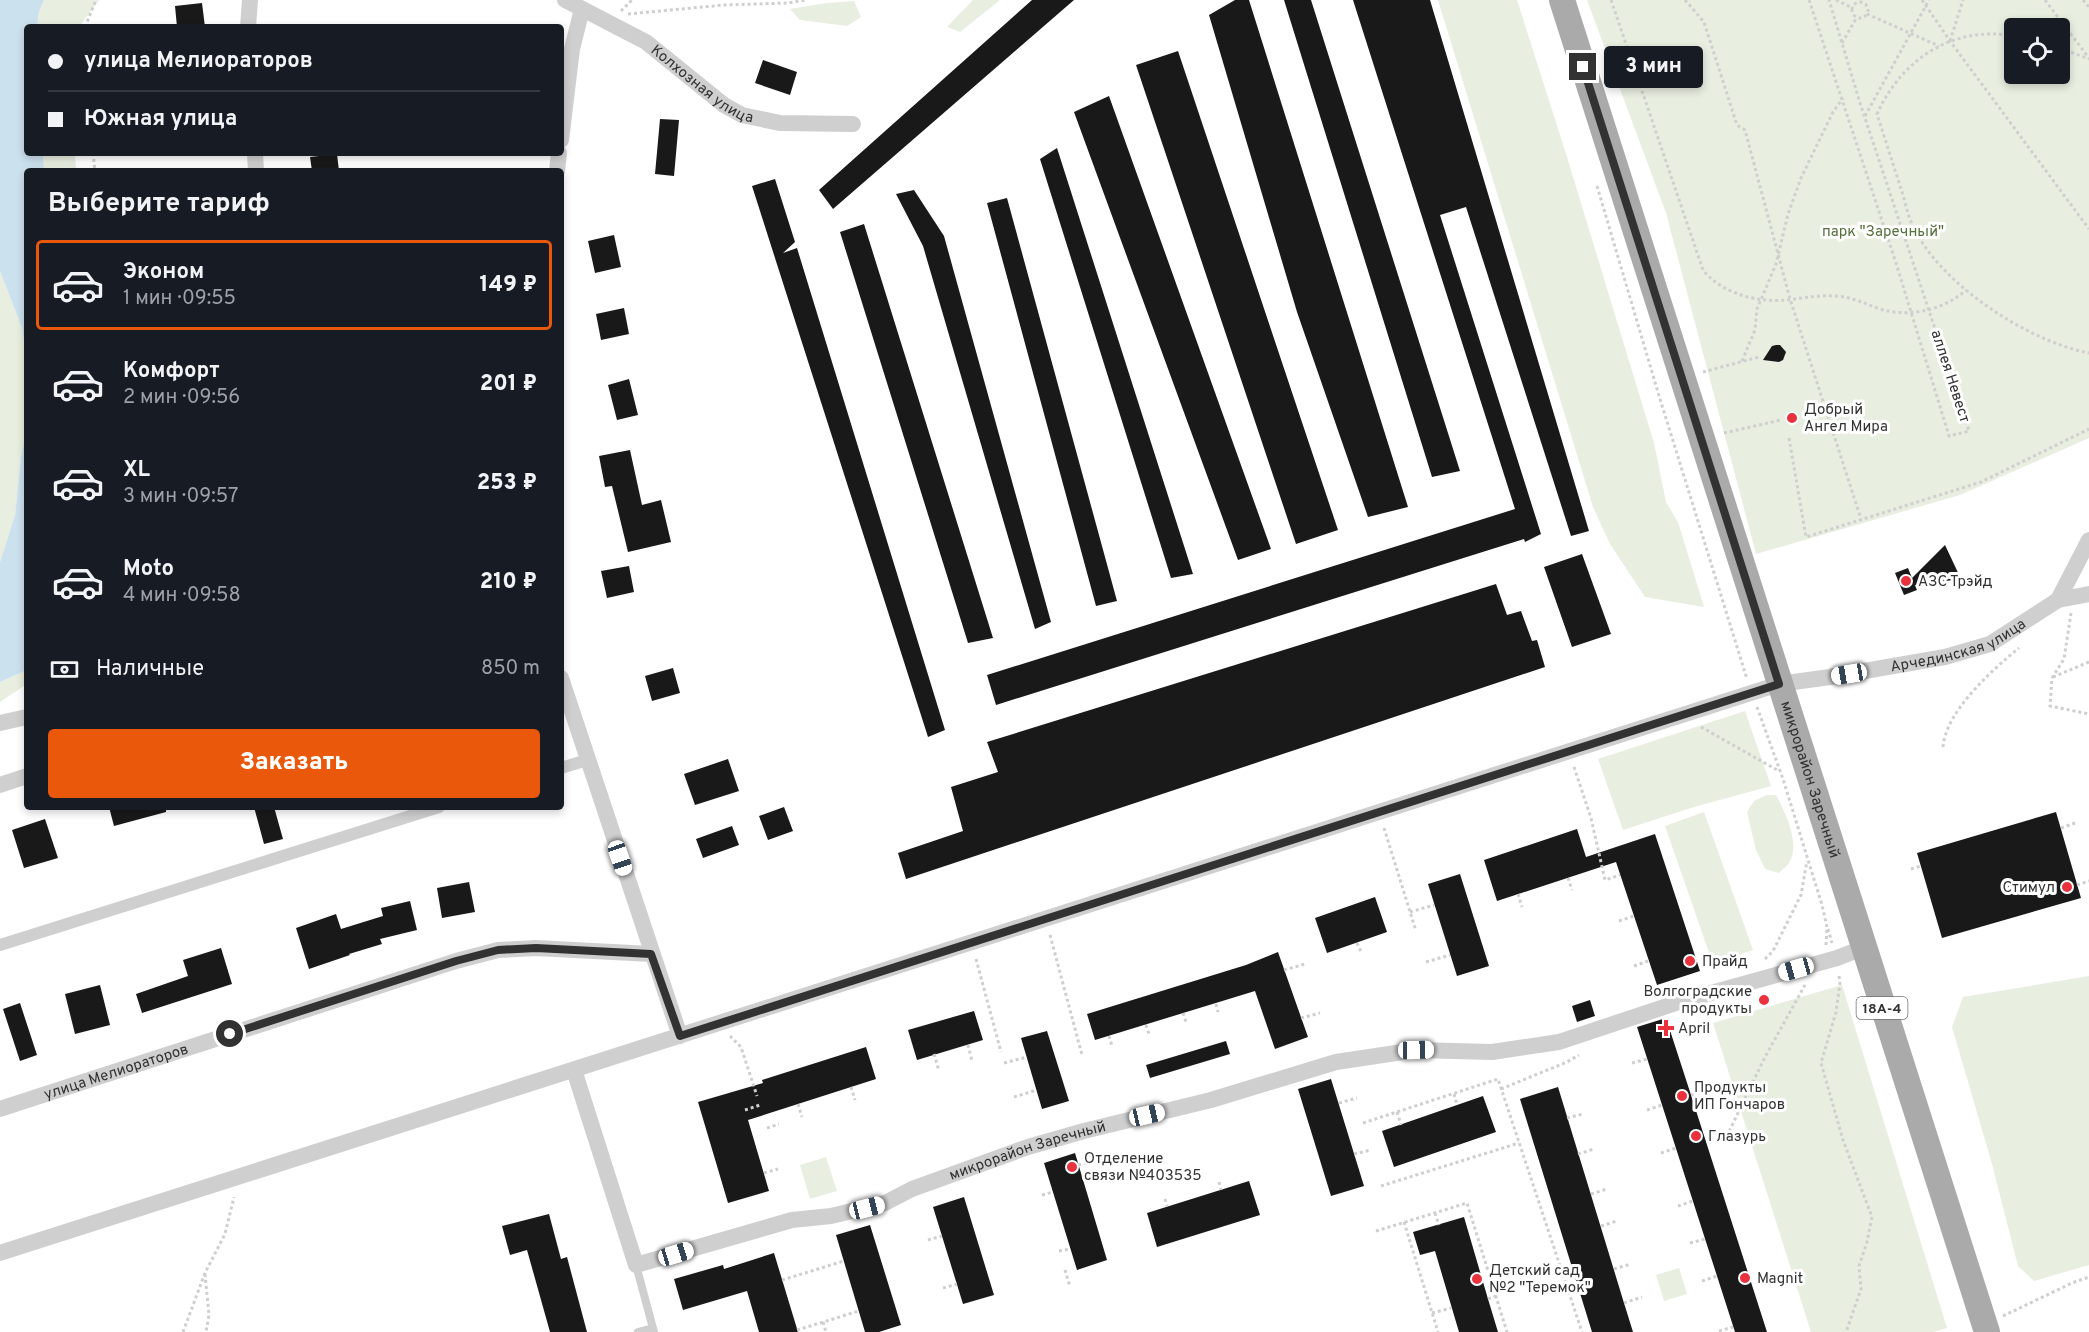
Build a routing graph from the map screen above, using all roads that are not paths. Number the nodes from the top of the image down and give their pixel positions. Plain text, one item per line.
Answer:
1 (250, 0) edge
2 (565, 0) edge
3 (1562, 0) edge
4 (582, 9) junction
5 (248, 24) edge
6 (564, 115) edge
7 (853, 124) dead end
8 (2089, 540) edge
9 (2089, 594) edge
10 (2058, 600) junction
11 (1779, 684) junction
12 (564, 687) edge
13 (24, 718) edge
14 (0, 723) edge
15 (587, 760) junction
16 (564, 767) edge
17 (24, 777) edge
18 (0, 784) edge
19 (429, 810) edge
20 (0, 945) edge
21 (1863, 948) junction
22 (651, 954) junction
23 (680, 1036) junction
24 (574, 1070) junction
25 (0, 1109) edge
26 (0, 1253) edge
27 (636, 1265) junction
28 (1986, 1328) edge
29 (654, 1330) edge
30 (638, 1332) edge

1 - 5 street
2 - 4 street, Колхозная улица
3 - 11 main road, 18А-4
4 - 6 street
4 - 7 street, Колхозная улица
8 - 10 street
9 - 10 street, Арчединская улица
10 - 11 street, Арчединская улица
11 - 21 main road, микрорайон Заречный / 18А-4
11 - 23 street, микрорайон Заречный
12 - 15 street
13 - 14 street
15 - 16 street
15 - 22 street
17 - 18 street
19 - 20 street
21 - 27 street, микрорайон Заречный
21 - 28 main road, микрорайон Заречный / 18А-4
22 - 23 street
22 - 25 street, улица Мелиораторов
23 - 24 street, микрорайон Заречный
24 - 26 street, микрорайон Заречный
24 - 27 street
27 - 29 lane
29 - 30 lane

